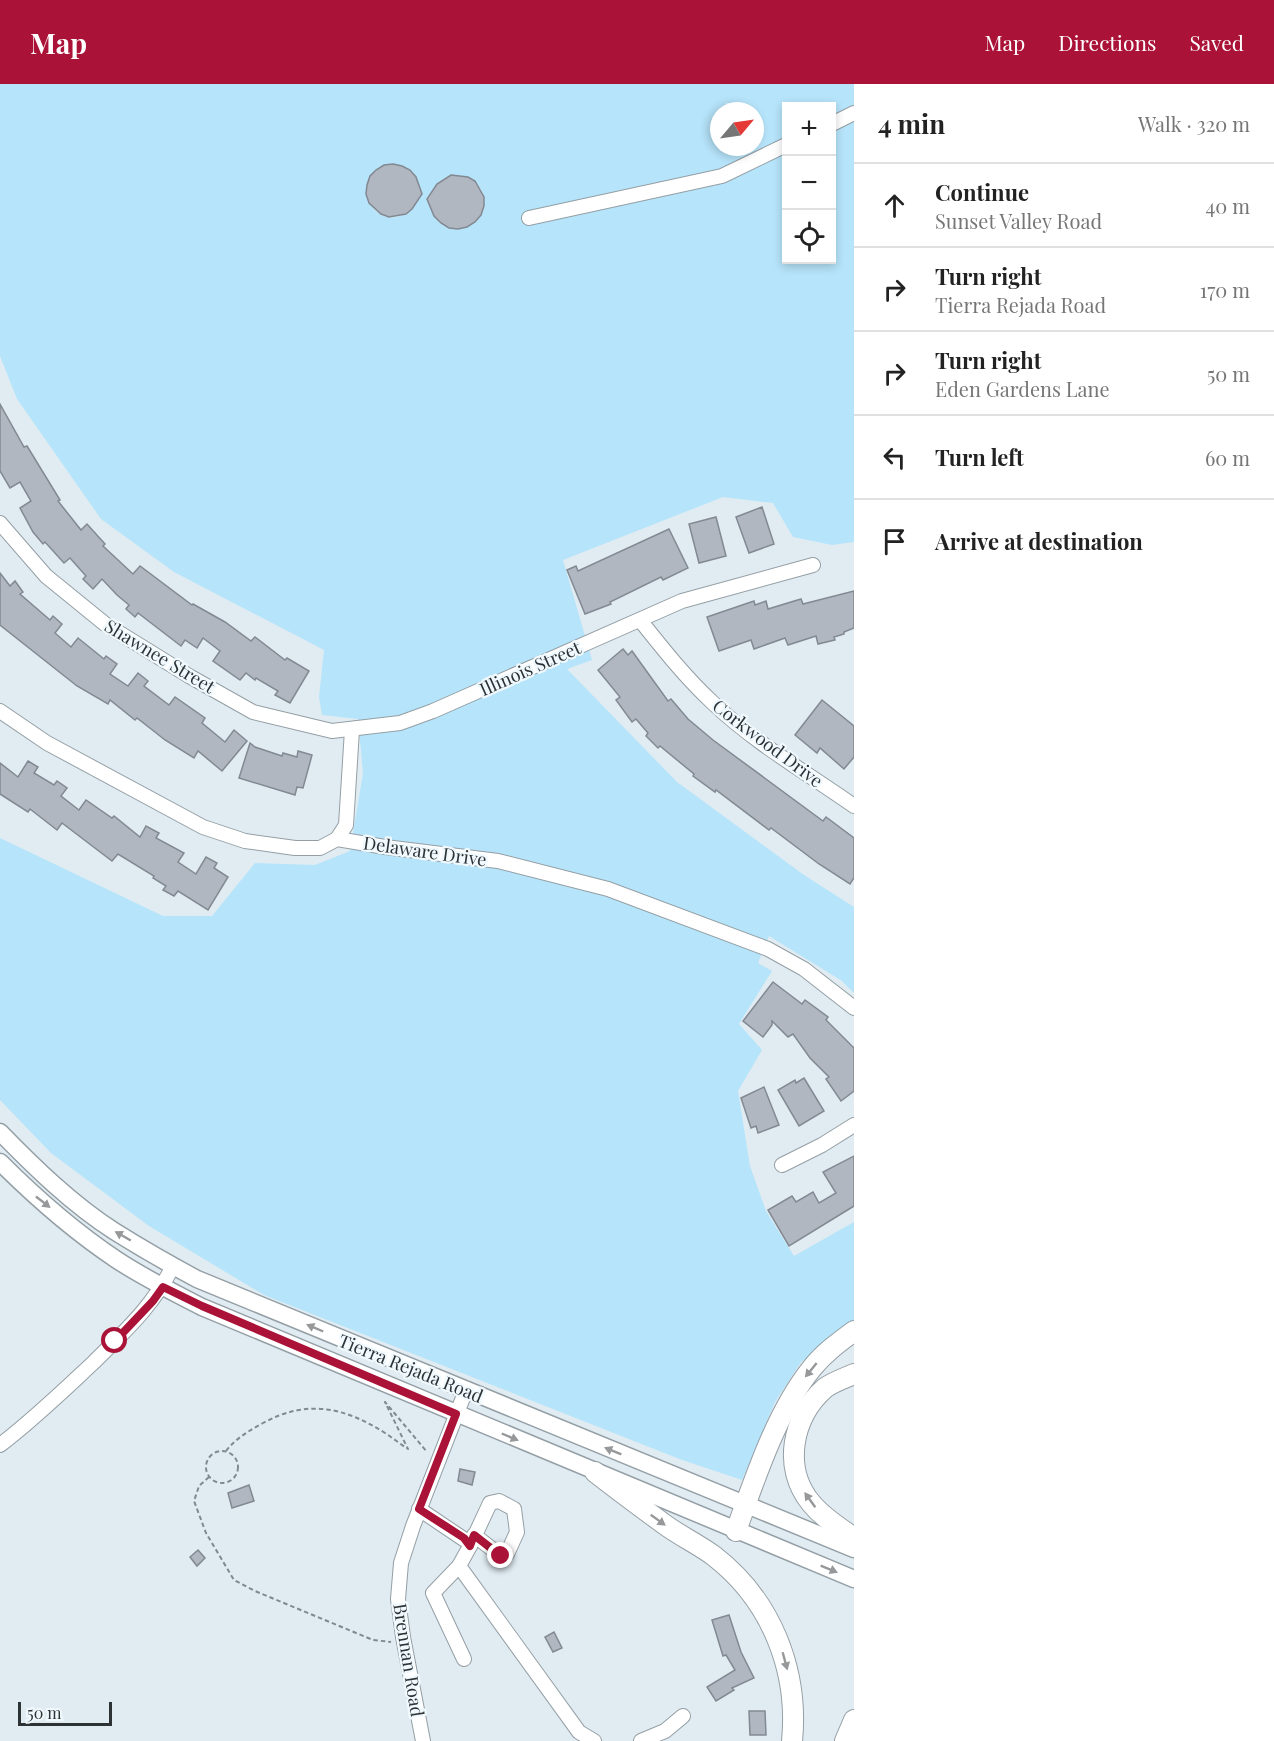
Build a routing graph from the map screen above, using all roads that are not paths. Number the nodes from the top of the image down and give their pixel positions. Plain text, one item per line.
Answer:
1 (854, 113) edge
2 (836, 122) edge
3 (782, 147) edge
4 (529, 218) dead end
5 (0, 523) edge
6 (813, 565) dead end
7 (640, 620) junction
8 (0, 711) edge
9 (352, 729) junction
10 (854, 806) edge
11 (337, 839) junction
12 (854, 1008) edge
13 (854, 1125) edge
14 (0, 1132) edge
15 (0, 1162) edge
16 (782, 1165) dead end
17 (173, 1266) junction
18 (163, 1287) junction
19 (854, 1331) edge
20 (854, 1374) edge
21 (466, 1390) junction
22 (456, 1414) junction
23 (0, 1445) edge
24 (595, 1472) junction
25 (746, 1504) junction
26 (419, 1509) junction
27 (736, 1532) junction
28 (854, 1538) edge
29 (854, 1549) edge
30 (459, 1566) junction
31 (854, 1580) edge
32 (464, 1659) dead end
33 (683, 1716) dead end
34 (854, 1720) edge
35 (423, 1741) edge
36 (594, 1741) edge
37 (641, 1741) edge
38 (792, 1741) edge
39 (845, 1741) edge

1 - 2 street
3 - 4 street
5 - 9 street, Shawnee Street
6 - 7 street, Illinois Street
7 - 9 street, Illinois Street
7 - 10 street, Corkwood Drive
8 - 11 street, Delaware Drive
9 - 11 street
11 - 12 street, Delaware Drive
13 - 16 street
17 -> 14 main road, Tierra Rejada Road
15 -> 18 main road, Tierra Rejada Road
17 - 18 street
21 -> 17 main road, Tierra Rejada Road
18 - 22 main road, Tierra Rejada Road
18 - 23 street
19 -> 25 highway
28 -> 20 highway
21 - 22 street, Brennan Road
25 -> 21 main road, Tierra Rejada Road
22 -> 24 main road, Tierra Rejada Road
22 - 26 street, Brennan Road
24 - 27 main road, Tierra Rejada Road
24 -> 38 highway
25 - 27 highway
25 - 29 main road, Tierra Rejada Road
26 - 30 street
26 - 35 street, Brennan Road
27 -> 31 main road, Tierra Rejada Road
30 - 32 street
30 - 36 street
33 - 37 street
34 - 39 highway

